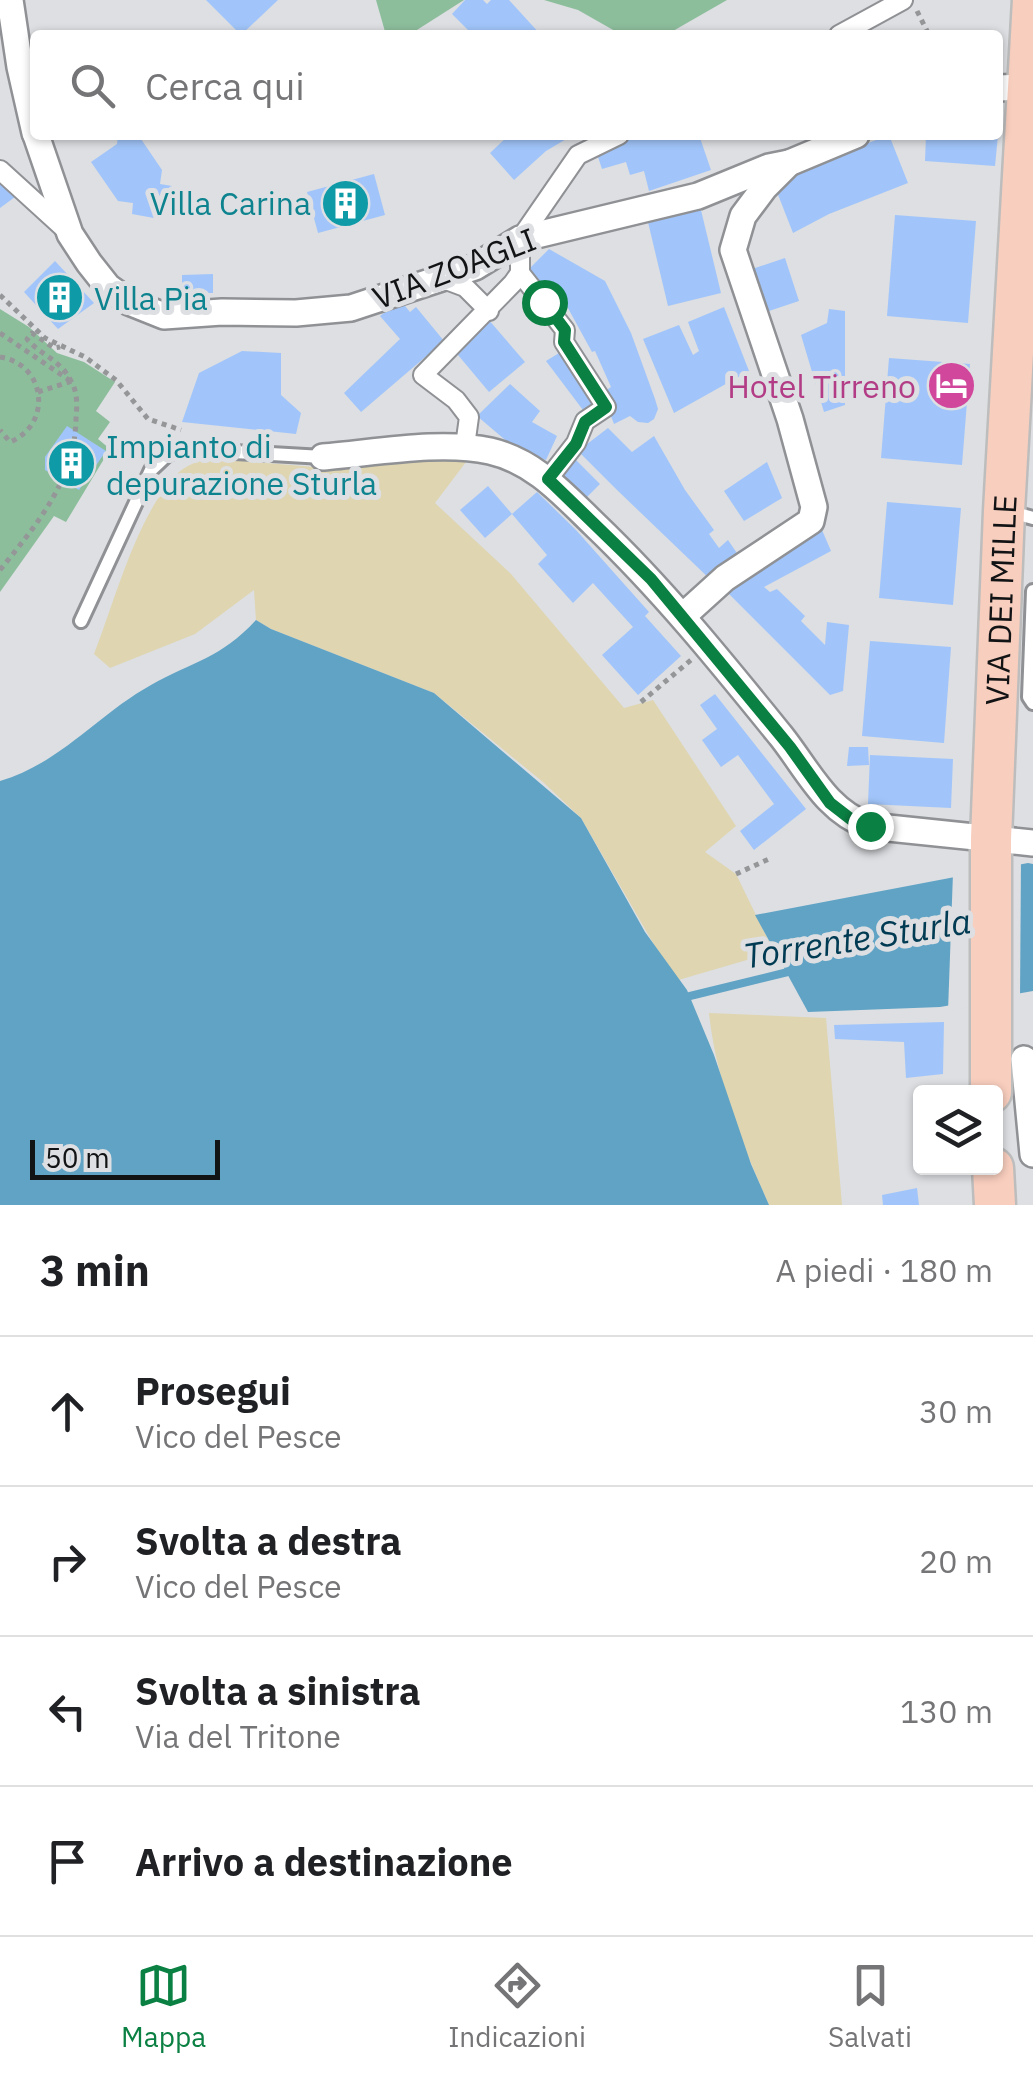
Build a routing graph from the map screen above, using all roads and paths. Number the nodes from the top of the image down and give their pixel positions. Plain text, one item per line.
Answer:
1 (10, 0) edge
2 (903, 0) edge
3 (911, 0) edge
4 (1032, 0) edge
5 (848, 30) edge
6 (926, 30) edge
7 (1013, 88) edge
8 (30, 111) edge
9 (37, 140) edge
10 (609, 140) edge
11 (844, 140) edge
12 (789, 163) junction
13 (0, 170) edge
14 (70, 234) junction
15 (520, 239) junction
16 (520, 272) junction
17 (440, 278) junction
18 (0, 295) edge
19 (488, 310) junction
20 (0, 333) edge
21 (63, 346) junction
22 (0, 357) edge
23 (72, 381) junction
24 (38, 392) junction
25 (0, 430) edge
26 (192, 431) dead end
27 (466, 446) junction
28 (322, 457) joint
29 (548, 479) junction
30 (1018, 514) edge
31 (0, 570) edge
32 (1033, 590) edge
33 (683, 616) junction
34 (81, 620) dead end
35 (708, 646) junction
36 (640, 702) dead end
37 (1033, 702) edge
38 (1033, 844) edge
39 (991, 846) junction
40 (768, 860) dead end
41 (736, 874) dead end
42 (1009, 1067) edge
43 (1033, 1154) edge
44 (993, 1175) edge
45 (995, 1205) edge

1 - 8 street, VIA ZOAGLI
2 - 5 street
3 - 6 path
4 - 7 main road, VIA DEI MILLE
7 - 30 main road, VIA DEI MILLE
9 - 14 street, VIA ZOAGLI
10 - 15 street
11 - 12 street, VIA ZOAGLI
12 - 15 street, VIA ZOAGLI
12 - 33 street
13 - 14 street
14 - 17 street, VIA ZOAGLI
15 - 16 street
15 - 17 street, VIA ZOAGLI
16 - 19 street
16 - 29 street
17 - 19 street
18 - 21 path
19 - 27 street
20 - 23 path
21 - 23 path
21 - 26 path
22 - 24 path
23 - 24 path
23 - 31 path
24 - 25 path
27 - 28 street
27 - 29 street
28 - 34 lane
29 - 33 street
30 - 39 main road, VIA DEI MILLE
32 - 37 lane
33 - 35 street
35 - 36 path
35 - 39 street
38 - 39 street
39 - 42 main road, VIA DEI MILLE
40 - 41 path
42 - 43 street
44 - 45 main road

